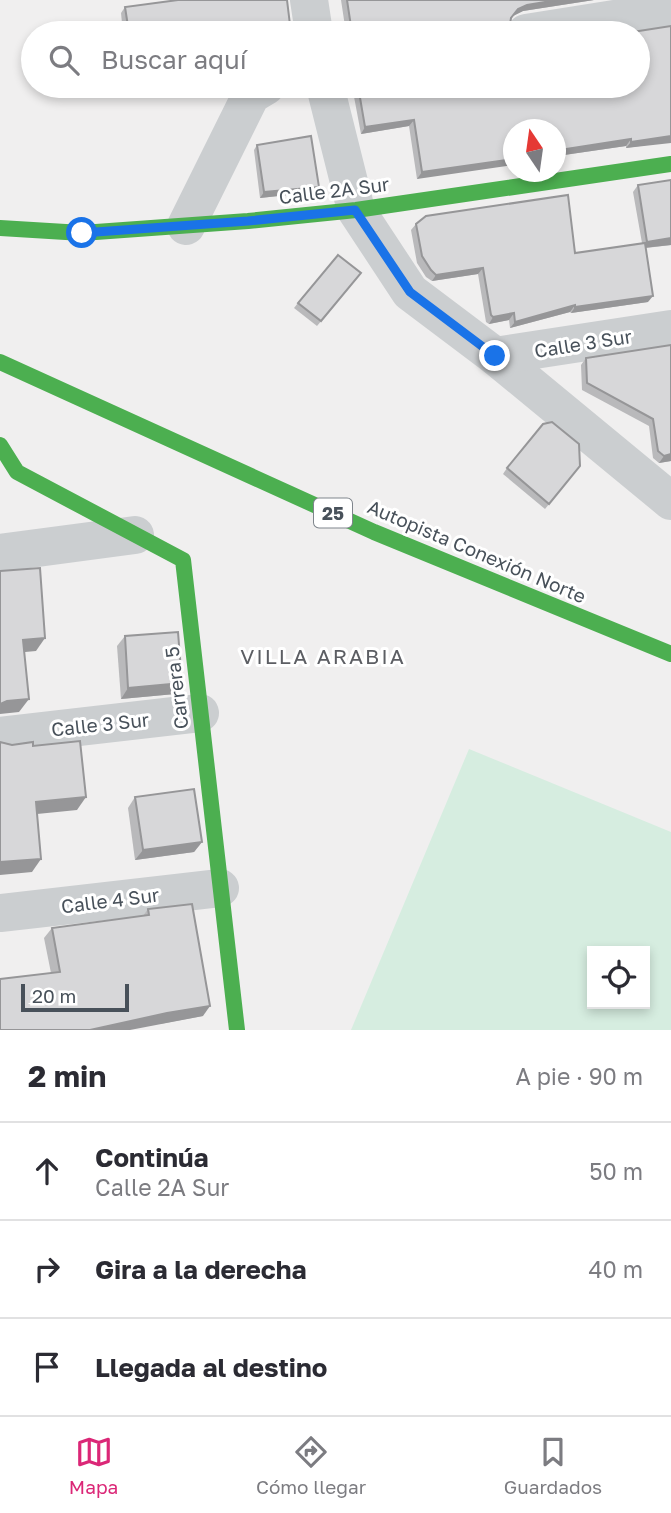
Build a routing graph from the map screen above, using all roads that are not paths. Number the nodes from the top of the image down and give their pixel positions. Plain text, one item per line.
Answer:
1 (309, 0) edge
2 (671, 10) edge
3 (312, 21) edge
4 (602, 21) edge
5 (254, 98) edge
6 (328, 98) edge
7 (671, 164) edge
8 (355, 210) junction
9 (186, 226) junction
10 (0, 228) edge
11 (671, 329) edge
12 (495, 356) junction
13 (0, 362) edge
14 (0, 445) edge
15 (668, 497) edge
16 (135, 535) junction
17 (0, 553) edge
18 (671, 654) edge
19 (200, 713) junction
20 (0, 736) edge
21 (220, 888) junction
22 (0, 913) edge
23 (237, 1030) edge

1 - 3 street
2 - 4 street
5 - 9 street
6 - 8 street
7 - 8 main road, Calle 2A Sur
8 - 9 main road, Calle 2A Sur
8 - 12 street
9 - 10 main road, Calle 2A Sur
11 - 12 street, Calle 3 Sur
12 - 15 street
13 - 18 main road, Autopista Conexión Norte / 25
14 - 16 main road, Carrera 5
16 - 17 street
16 - 19 main road, Carrera 5
19 - 20 street, Calle 3 Sur
19 - 21 main road, Carrera 5
21 - 22 street, Calle 4 Sur
21 - 23 main road, Carrera 5

